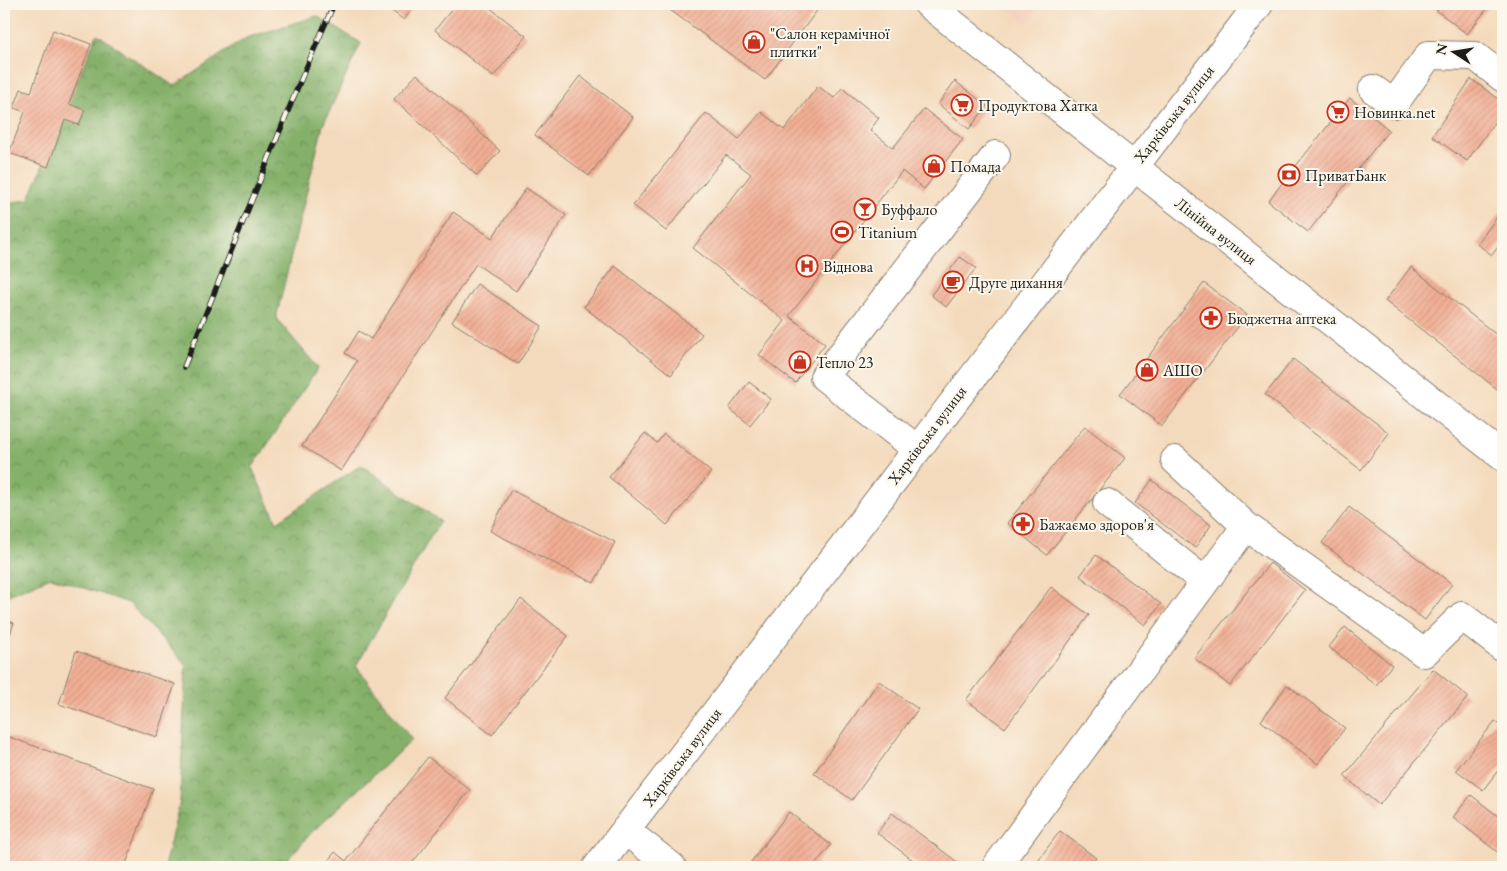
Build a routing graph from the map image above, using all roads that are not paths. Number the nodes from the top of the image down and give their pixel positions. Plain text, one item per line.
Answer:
1 (928, 4) edge
2 (1259, 4) edge
3 (1503, 78) edge
4 (1373, 89) dead end
5 (996, 154) dead end
6 (1133, 166) junction
7 (917, 449) junction
8 (1503, 457) edge
9 (1175, 460) dead end
10 (1107, 503) dead end
11 (1246, 526) junction
12 (1205, 582) junction
13 (1503, 648) edge
14 (626, 830) junction
15 (597, 867) edge
16 (672, 867) edge
17 (996, 867) edge

1 - 6 main road, Лінійна вулиця
2 - 6 main road, Харківська вулиця
3 - 4 main road
5 - 7 main road
6 - 7 main road, Харківська вулиця
6 - 8 main road, Лінійна вулиця
7 - 14 main road, Харківська вулиця
9 - 11 main road
10 - 12 main road
11 - 12 main road
11 - 13 main road
12 - 17 main road
14 - 15 main road, Харківська вулиця
14 - 16 main road

